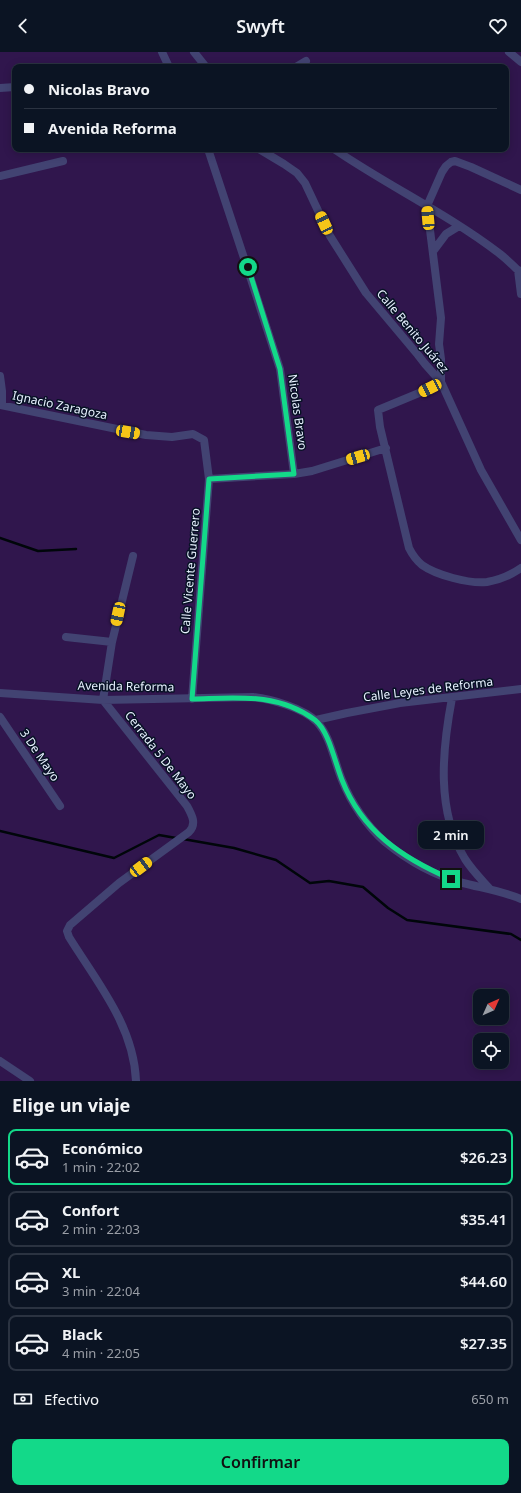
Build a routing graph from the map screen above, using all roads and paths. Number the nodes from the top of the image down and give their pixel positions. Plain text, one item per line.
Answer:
1 (162, 52) edge
2 (194, 52) edge
3 (509, 52) edge
4 (306, 61) dead end
5 (521, 62) edge
6 (168, 64) edge
7 (204, 64) edge
8 (301, 64) edge
9 (12, 87) edge
10 (0, 88) edge
11 (209, 152) edge
12 (264, 152) edge
13 (339, 152) edge
14 (63, 161) dead end
15 (0, 176) edge
16 (521, 190) edge
17 (427, 206) junction
18 (459, 226) junction
19 (434, 250) junction
20 (519, 271) edge
21 (521, 294) edge
22 (0, 376) edge
23 (441, 382) junction
24 (1, 405) edge
25 (206, 444) joint
26 (386, 448) junction
27 (294, 474) junction
28 (209, 479) junction
29 (521, 540) edge
30 (133, 556) dead end
31 (521, 568) edge
32 (66, 637) dead end
33 (112, 642) junction
34 (521, 689) edge
35 (0, 693) edge
36 (452, 698) junction
37 (192, 699) junction
38 (103, 700) junction
39 (0, 717) edge
40 (316, 720) junction
41 (60, 806) dead end
42 (488, 888) junction
43 (521, 899) edge
44 (0, 1061) edge
45 (30, 1081) edge
46 (136, 1081) edge

1 - 6 street
2 - 7 street
3 - 5 street
4 - 8 street
9 - 10 street
11 - 27 street, Nicolas Bravo
12 - 23 street, Calle Benito Juárez
13 - 17 street
14 - 15 street
16 - 17 street
17 - 18 street
17 - 19 street
18 - 19 street
18 - 20 street
19 - 23 street
20 - 21 street
22 - 24 street
23 - 26 street
23 - 29 street, Calle Benito Juárez
24 - 25 street, Ignacio Zaragoza
25 - 28 street, Calle Vicente Guerrero
26 - 27 street
26 - 31 street
27 - 28 street
28 - 37 street, Calle Vicente Guerrero
30 - 33 street
32 - 33 street
33 - 38 street
34 - 36 street, Calle Leyes de Reforma
35 - 38 street, Avenida Reforma
36 - 40 street, Calle Leyes de Reforma
36 - 42 street
37 - 38 street, Avenida Reforma
37 - 40 street, Avenida Reforma
38 - 46 street, Cerrada 5 De Mayo
39 - 41 street, 3 De Mayo
40 - 42 street
42 - 43 street
44 - 45 street

